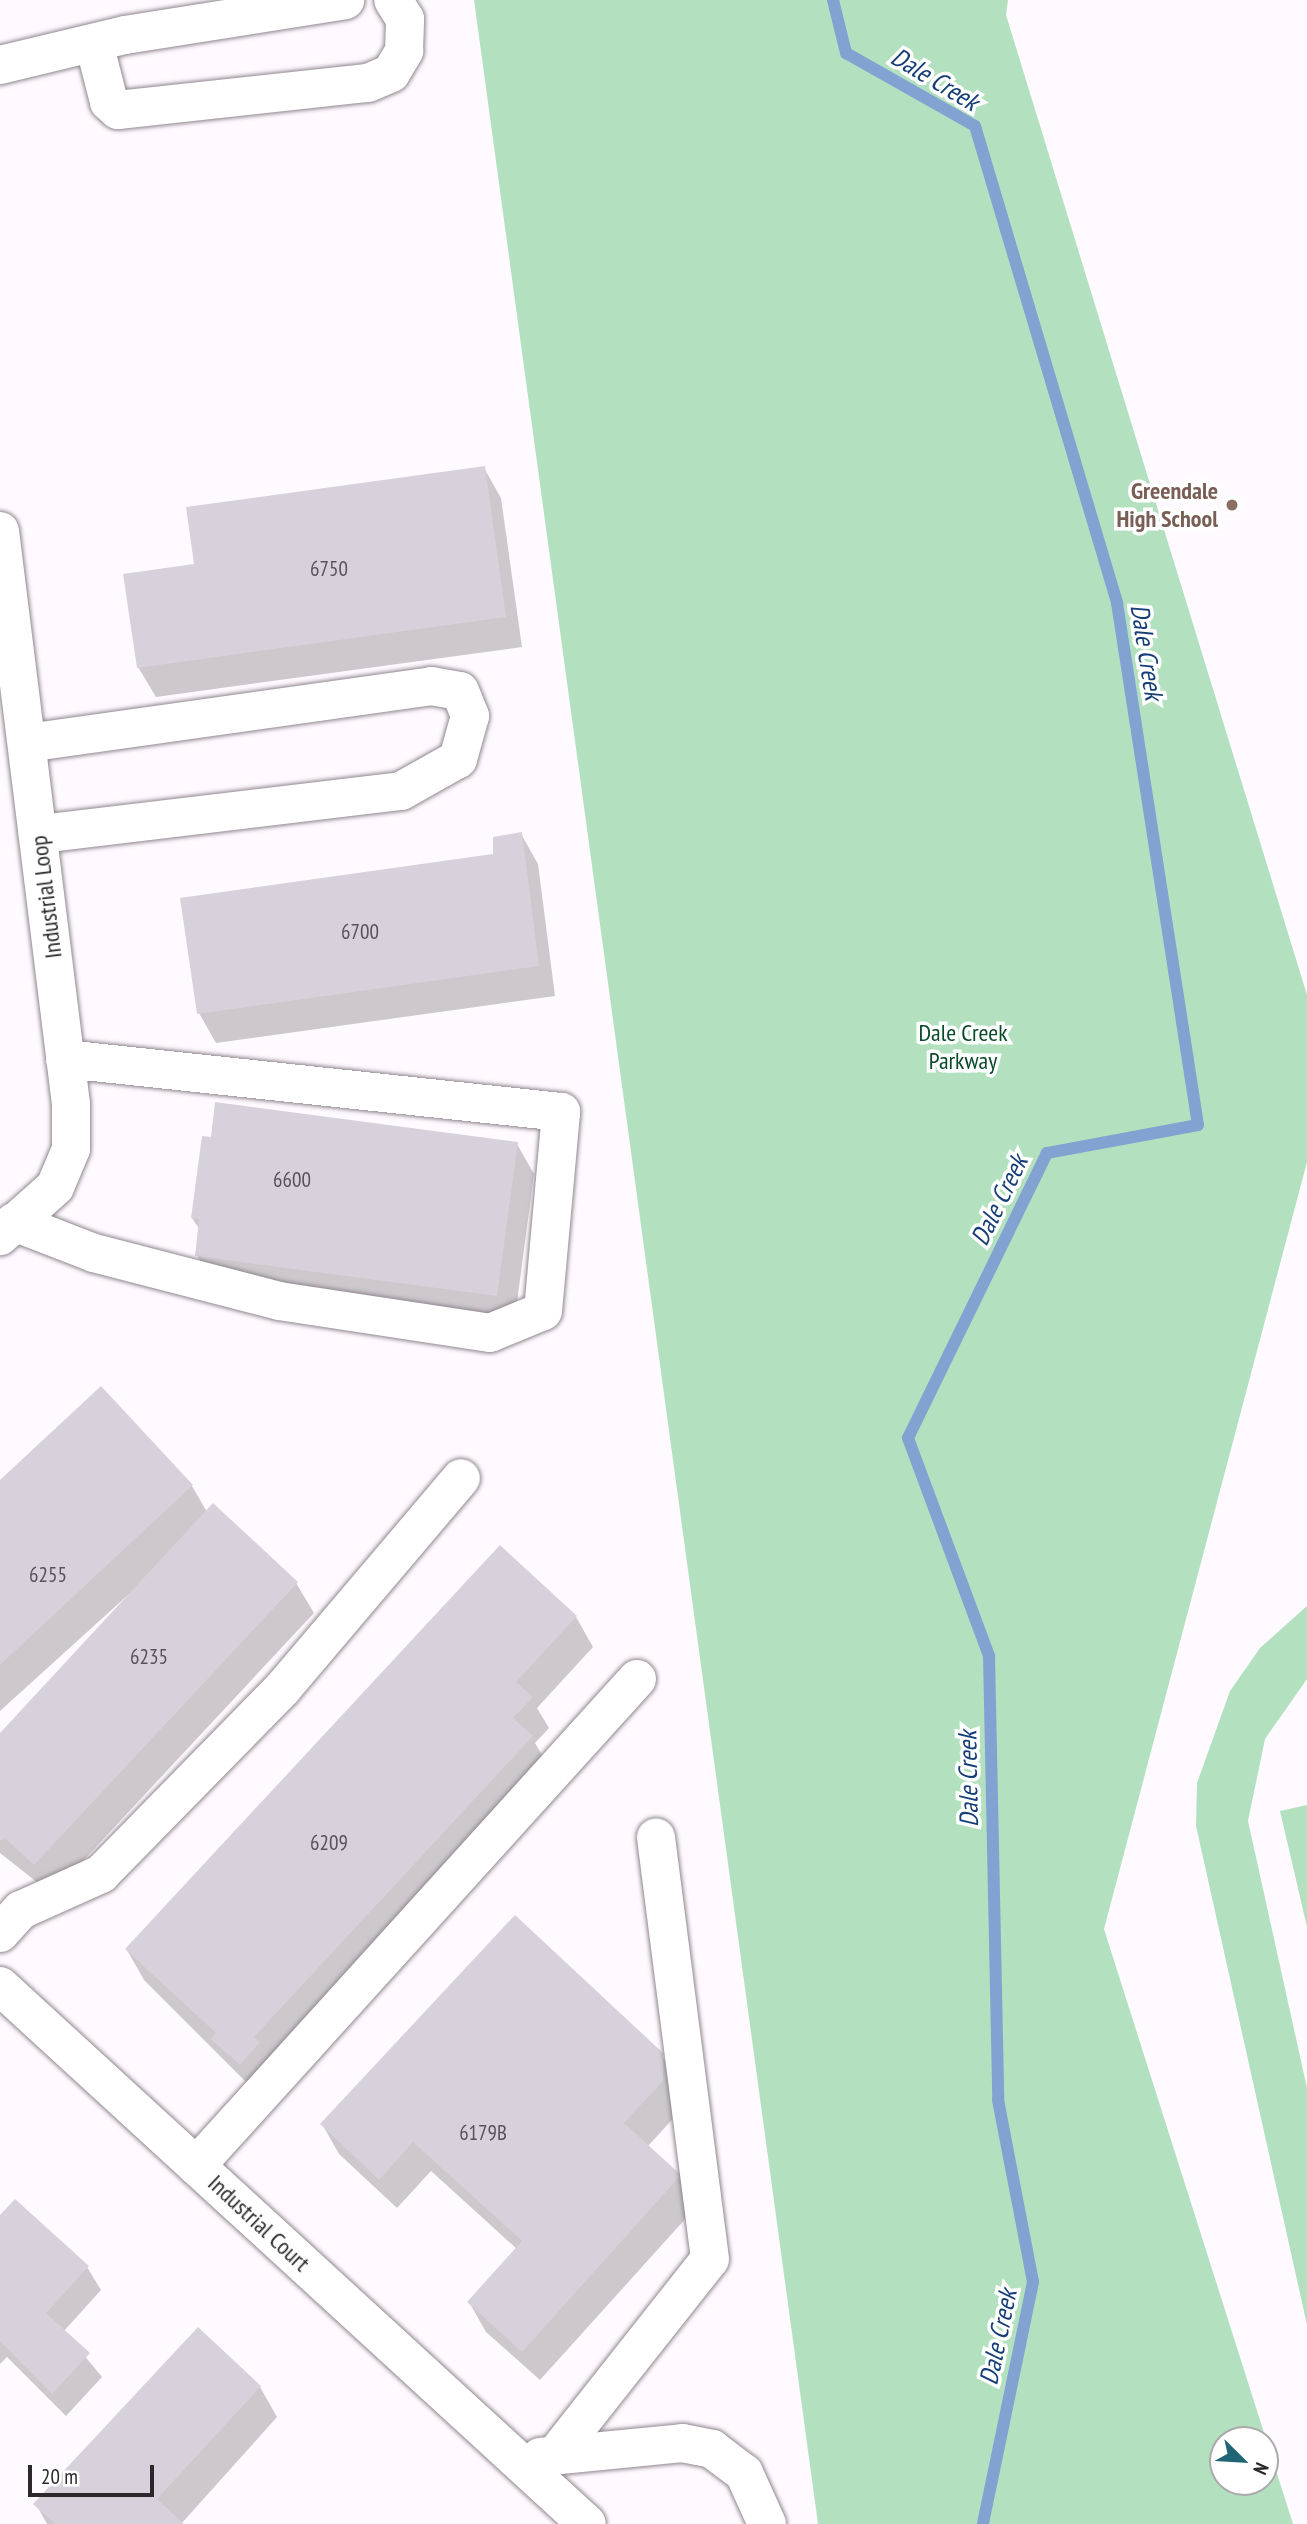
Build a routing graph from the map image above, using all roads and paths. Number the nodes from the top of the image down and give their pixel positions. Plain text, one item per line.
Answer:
1 (345, 0) edge
2 (393, 0) edge
3 (94, 43) junction
4 (0, 65) edge
5 (1, 555) edge
6 (27, 743) junction
7 (38, 834) junction
8 (65, 1059) junction
9 (7, 1229) edge
10 (461, 1478) dead end
11 (637, 1679) dead end
12 (656, 1837) dead end
13 (0, 1933) edge
14 (0, 1986) edge
15 (196, 2166) junction
16 (556, 2454) junction
17 (517, 2460) junction
18 (587, 2524) edge
19 (767, 2524) edge

1 - 3 street
2 - 3 street
3 - 4 street
5 - 6 street, Industrial Loop
6 - 7 street, Industrial Loop
6 - 7 street
7 - 8 street, Industrial Loop
8 - 9 street, Industrial Loop
8 - 9 street
10 - 13 street
11 - 15 street
12 - 16 street
14 - 15 street, Industrial Court
15 - 17 street, Industrial Court
16 - 17 street
16 - 19 street
17 - 18 street, Industrial Court

